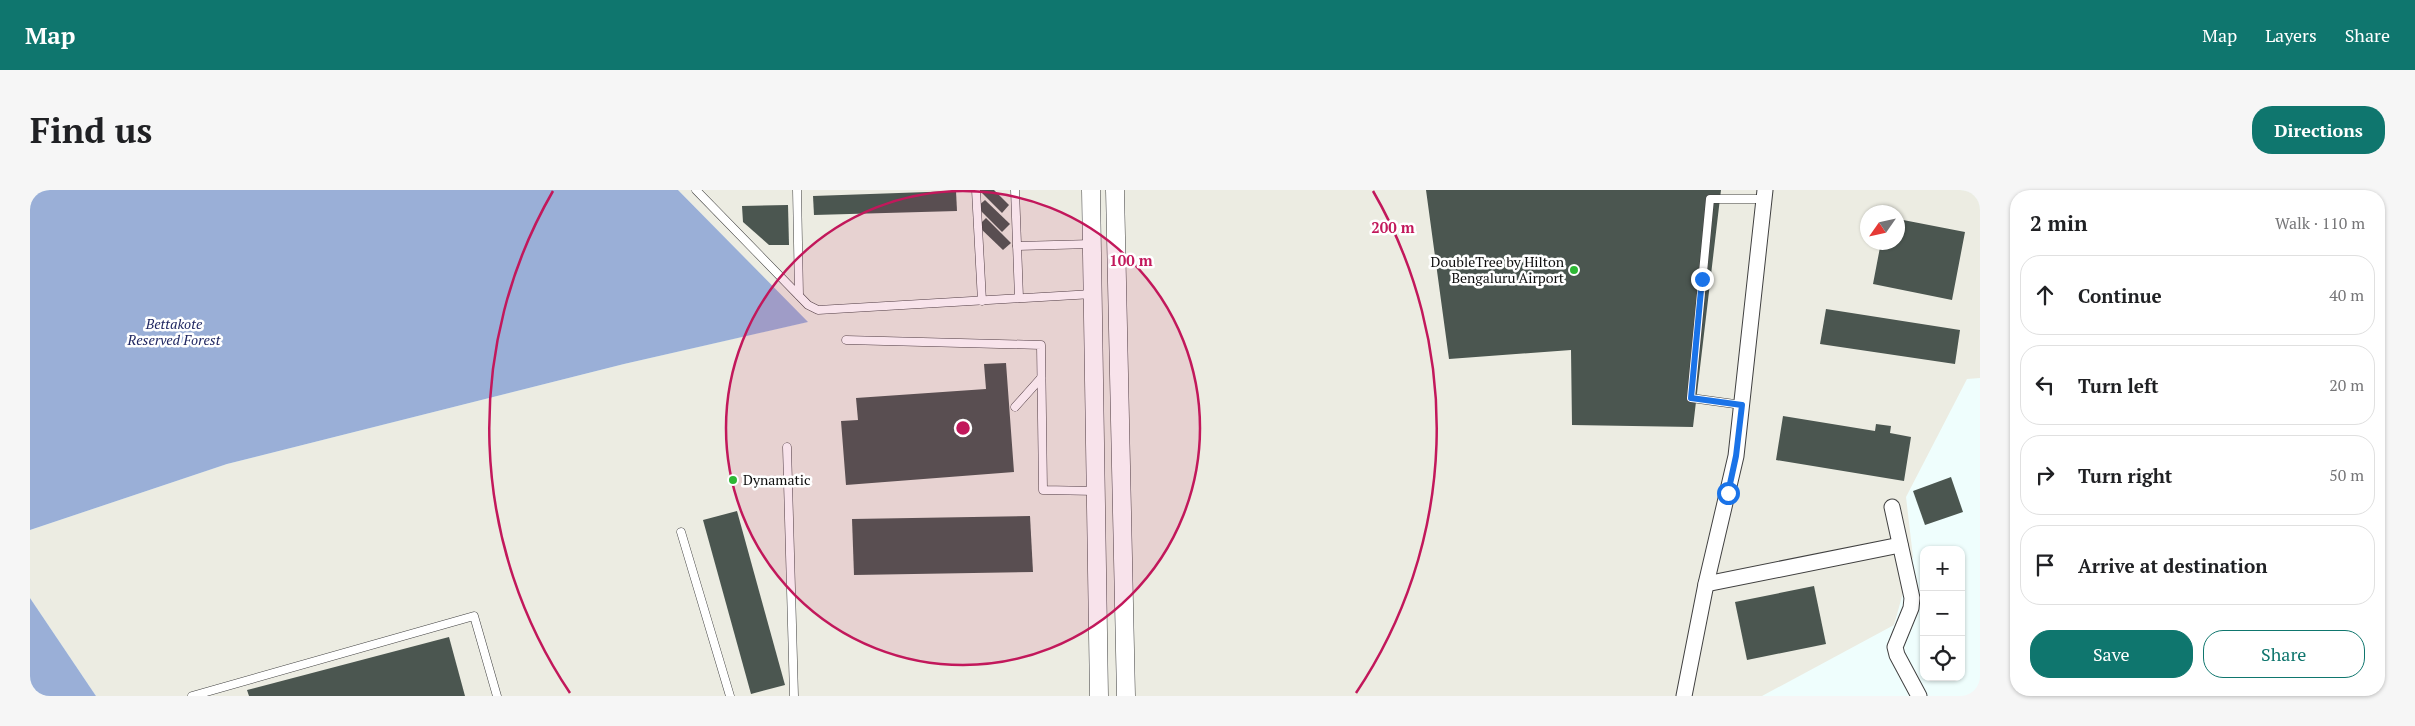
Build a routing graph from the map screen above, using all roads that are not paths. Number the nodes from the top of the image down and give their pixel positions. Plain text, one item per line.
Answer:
1 (696, 190) edge
2 (797, 190) edge
3 (976, 190) edge
4 (1015, 190) edge
5 (1091, 190) edge
6 (1115, 190) edge
7 (1765, 195) edge
8 (1092, 244) junction
9 (1017, 246) junction
10 (1093, 294) junction
11 (799, 295) junction
12 (1019, 298) junction
13 (982, 301) junction
14 (846, 340) dead end
15 (1041, 378) junction
16 (1742, 405) junction
17 (1015, 407) dead end
18 (787, 447) dead end
19 (1096, 491) junction
20 (1892, 507) dead end
21 (681, 532) dead end
22 (1900, 545) junction
23 (1706, 584) junction
24 (192, 696) edge
25 (497, 696) edge
26 (730, 696) edge
27 (794, 696) edge
28 (1099, 696) edge
29 (1126, 696) edge
30 (1684, 696) edge
31 (1919, 696) edge

1 - 11 lane
2 - 11 lane
3 - 13 lane
4 - 9 lane
5 - 8 street
6 - 29 street
7 - 16 street
7 - 16 lane
8 - 9 lane
8 - 10 street
9 - 12 lane
10 - 12 lane
10 - 19 street
11 - 13 lane
12 - 13 lane
14 - 15 lane
15 - 17 lane
15 - 19 lane
16 - 23 street
18 - 27 lane
19 - 28 street
20 - 22 street
21 - 26 lane
22 - 23 street
22 - 31 street
23 - 30 street
24 - 25 lane

